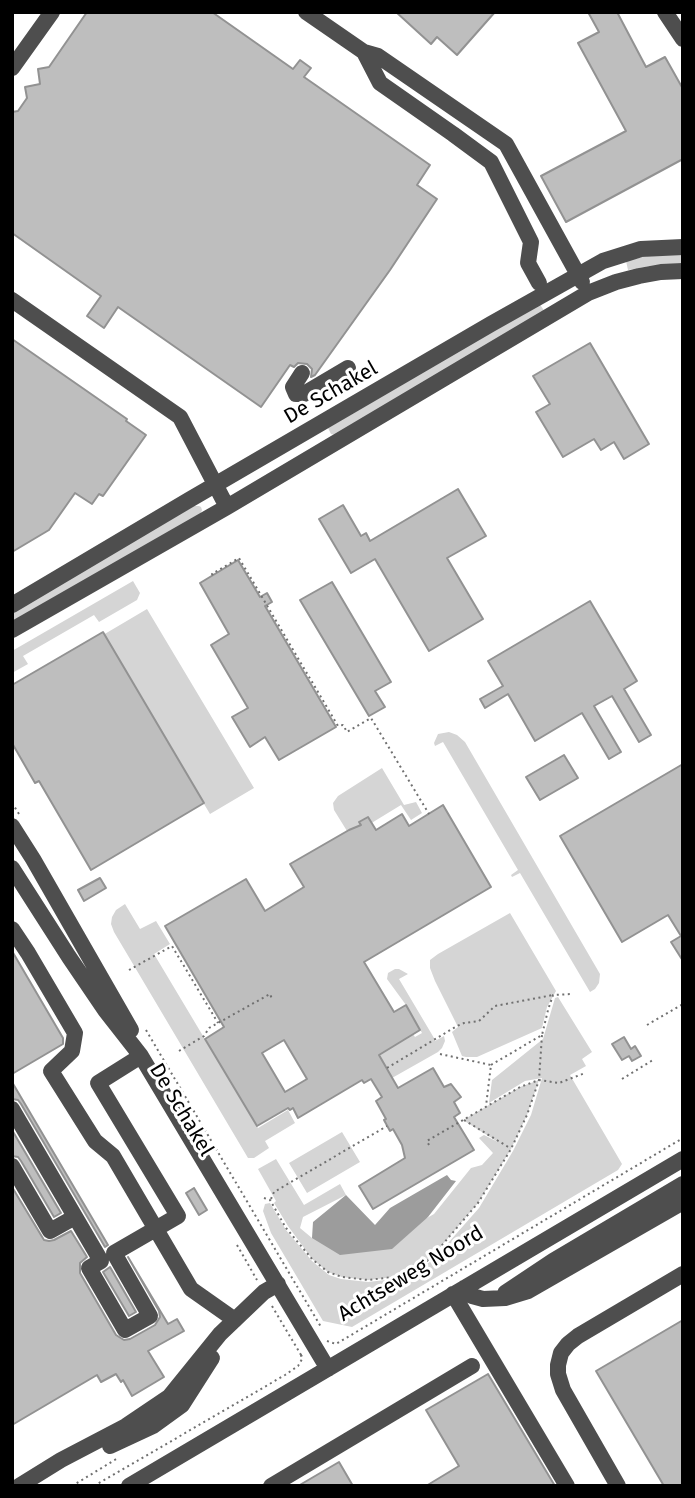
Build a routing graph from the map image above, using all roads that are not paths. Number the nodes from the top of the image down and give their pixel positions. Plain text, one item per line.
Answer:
1 (51, 12) edge
2 (306, 12) edge
3 (665, 12) edge
4 (683, 39) edge
5 (364, 52) junction
6 (12, 68) edge
7 (683, 247) edge
8 (683, 271) edge
9 (577, 275) junction
10 (539, 283) dead end
11 (588, 293) junction
12 (12, 300) edge
13 (348, 368) dead end
14 (302, 373) dead end
15 (215, 485) junction
16 (227, 507) junction
17 (12, 605) edge
18 (12, 630) edge
19 (13, 831) edge
20 (12, 868) edge
21 (12, 929) edge
22 (141, 1056) junction
23 (12, 1109) edge
24 (683, 1159) edge
25 (12, 1166) edge
26 (683, 1184) edge
27 (683, 1202) edge
28 (75, 1217) junction
29 (683, 1275) edge
30 (271, 1288) junction
31 (459, 1291) junction
32 (490, 1299) junction
33 (236, 1319) junction
34 (472, 1366) dead end
35 (328, 1369) junction
36 (19, 1486) edge
37 (129, 1486) edge
38 (271, 1486) edge
39 (567, 1486) edge
40 (618, 1486) edge

1 - 6 street
2 - 5 street
3 - 4 street
5 - 9 street
5 - 10 street
7 - 9 street, De Schakel
8 - 11 street
9 - 11 street
9 - 15 street, De Schakel
11 - 16 street
12 - 15 street
13 - 14 street
15 - 16 street
15 - 17 street, De Schakel
16 - 18 street
19 - 22 street, De Schakel
20 - 22 street, De Schakel
21 - 33 street
22 - 28 street
22 - 30 street, De Schakel
23 - 28 street
24 - 31 street, Achtseweg Noord
25 - 28 street
26 - 32 street
27 - 32 street
29 - 40 street
30 - 33 street
30 - 35 street, De Schakel
31 - 32 street
31 - 35 street, Achtseweg Noord
31 - 39 street
33 - 36 street
34 - 38 street
35 - 37 street, Achtseweg Noord

